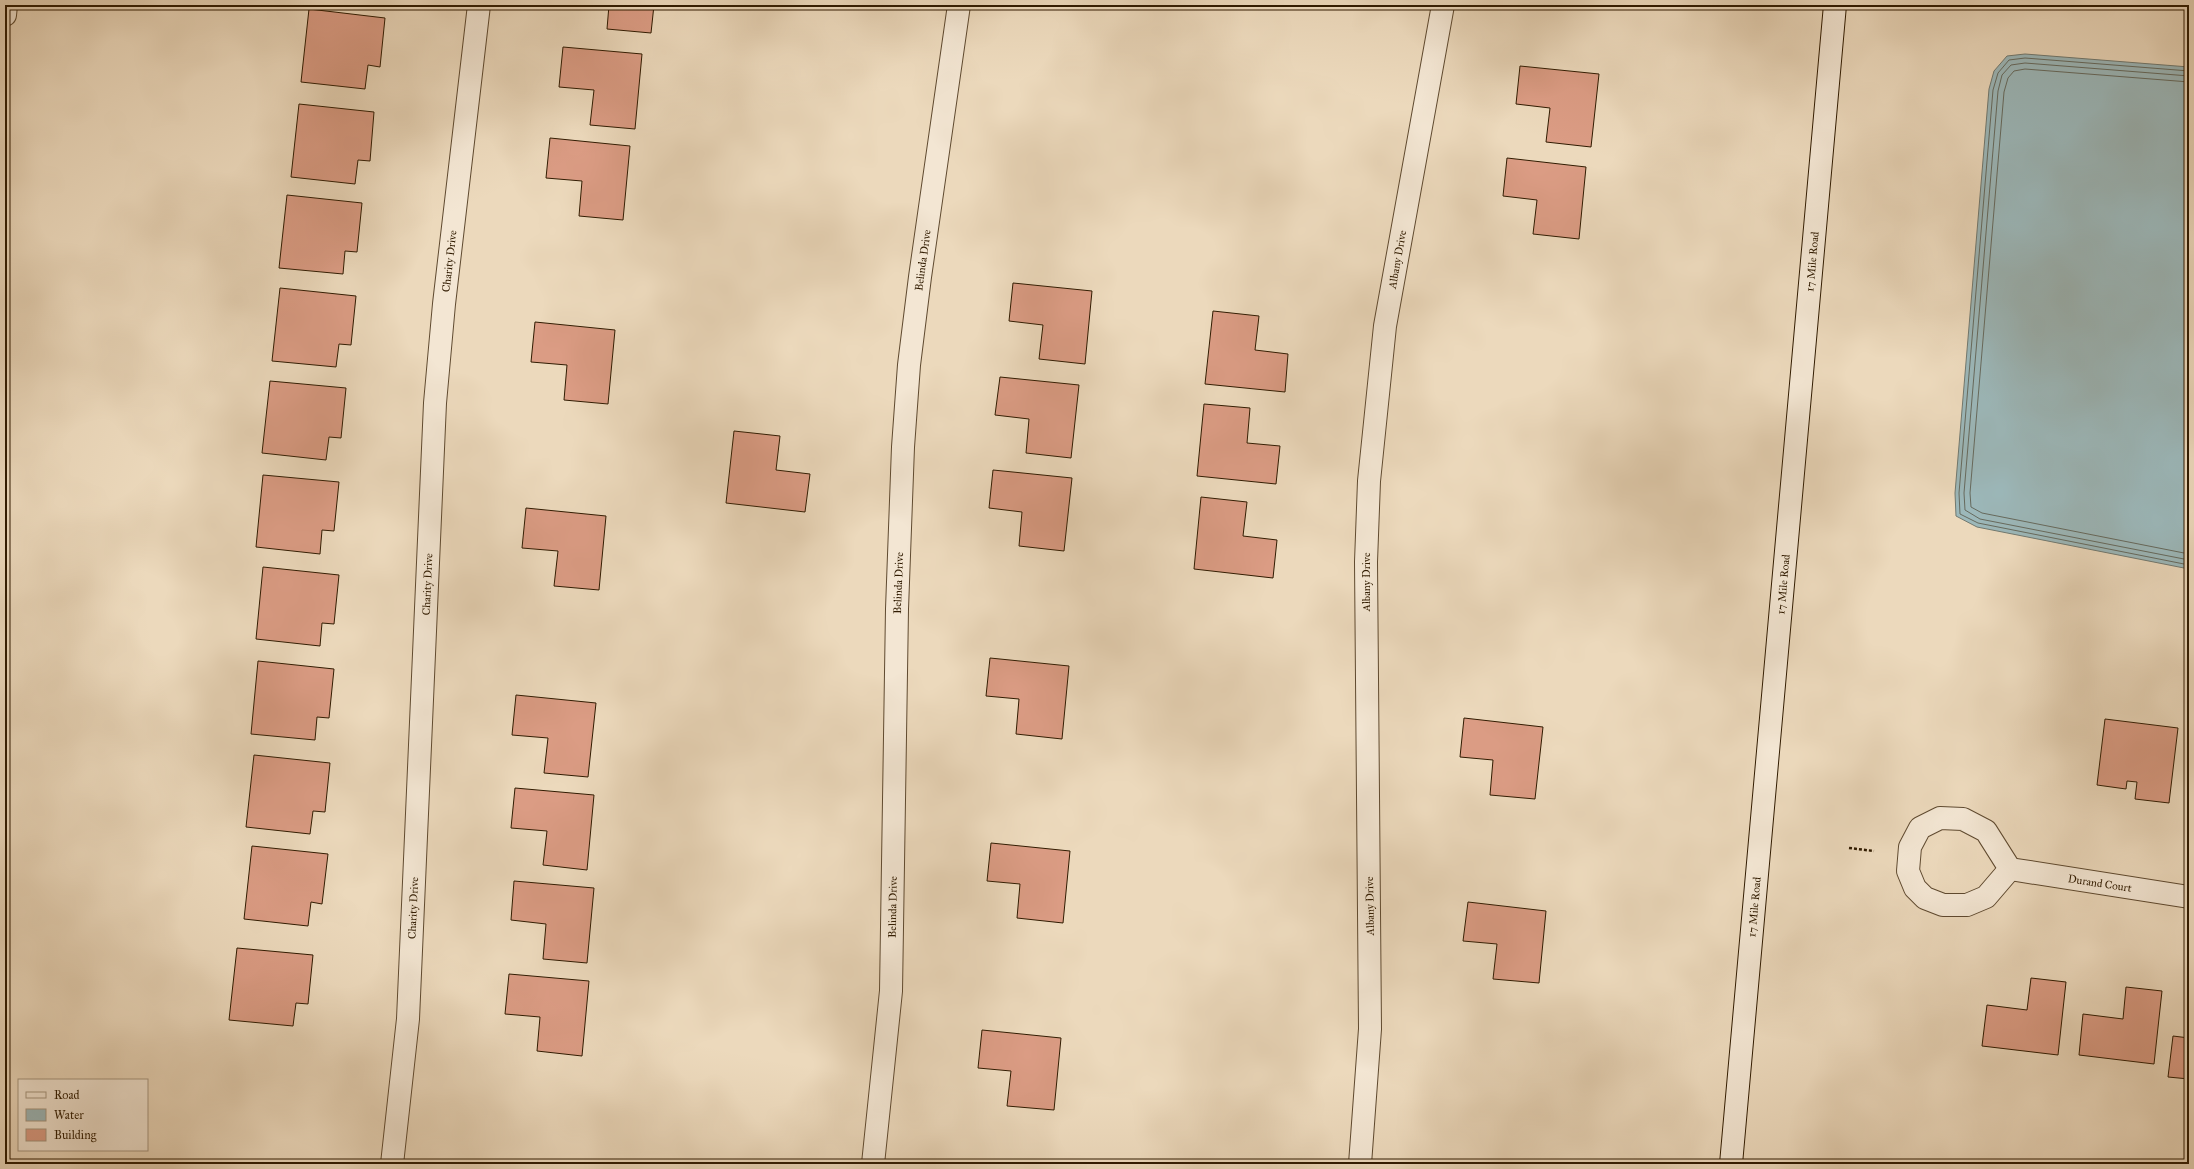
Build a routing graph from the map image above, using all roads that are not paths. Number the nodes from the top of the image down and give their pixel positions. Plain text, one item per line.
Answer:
1 (6, 5) edge
2 (479, 5) edge
3 (958, 5) edge
4 (1443, 5) edge
5 (1835, 5) edge
6 (5, 15) edge
7 (2010, 869) junction
8 (2189, 897) edge
9 (392, 1164) edge
10 (873, 1164) edge
11 (1360, 1164) edge
12 (1731, 1164) edge

1 - 6 street
2 - 9 street, Charity Drive
3 - 10 street, Belinda Drive
4 - 11 street, Albany Drive
5 - 12 street, 17 Mile Road
7 - 7 street
7 - 8 street, Durand Court

